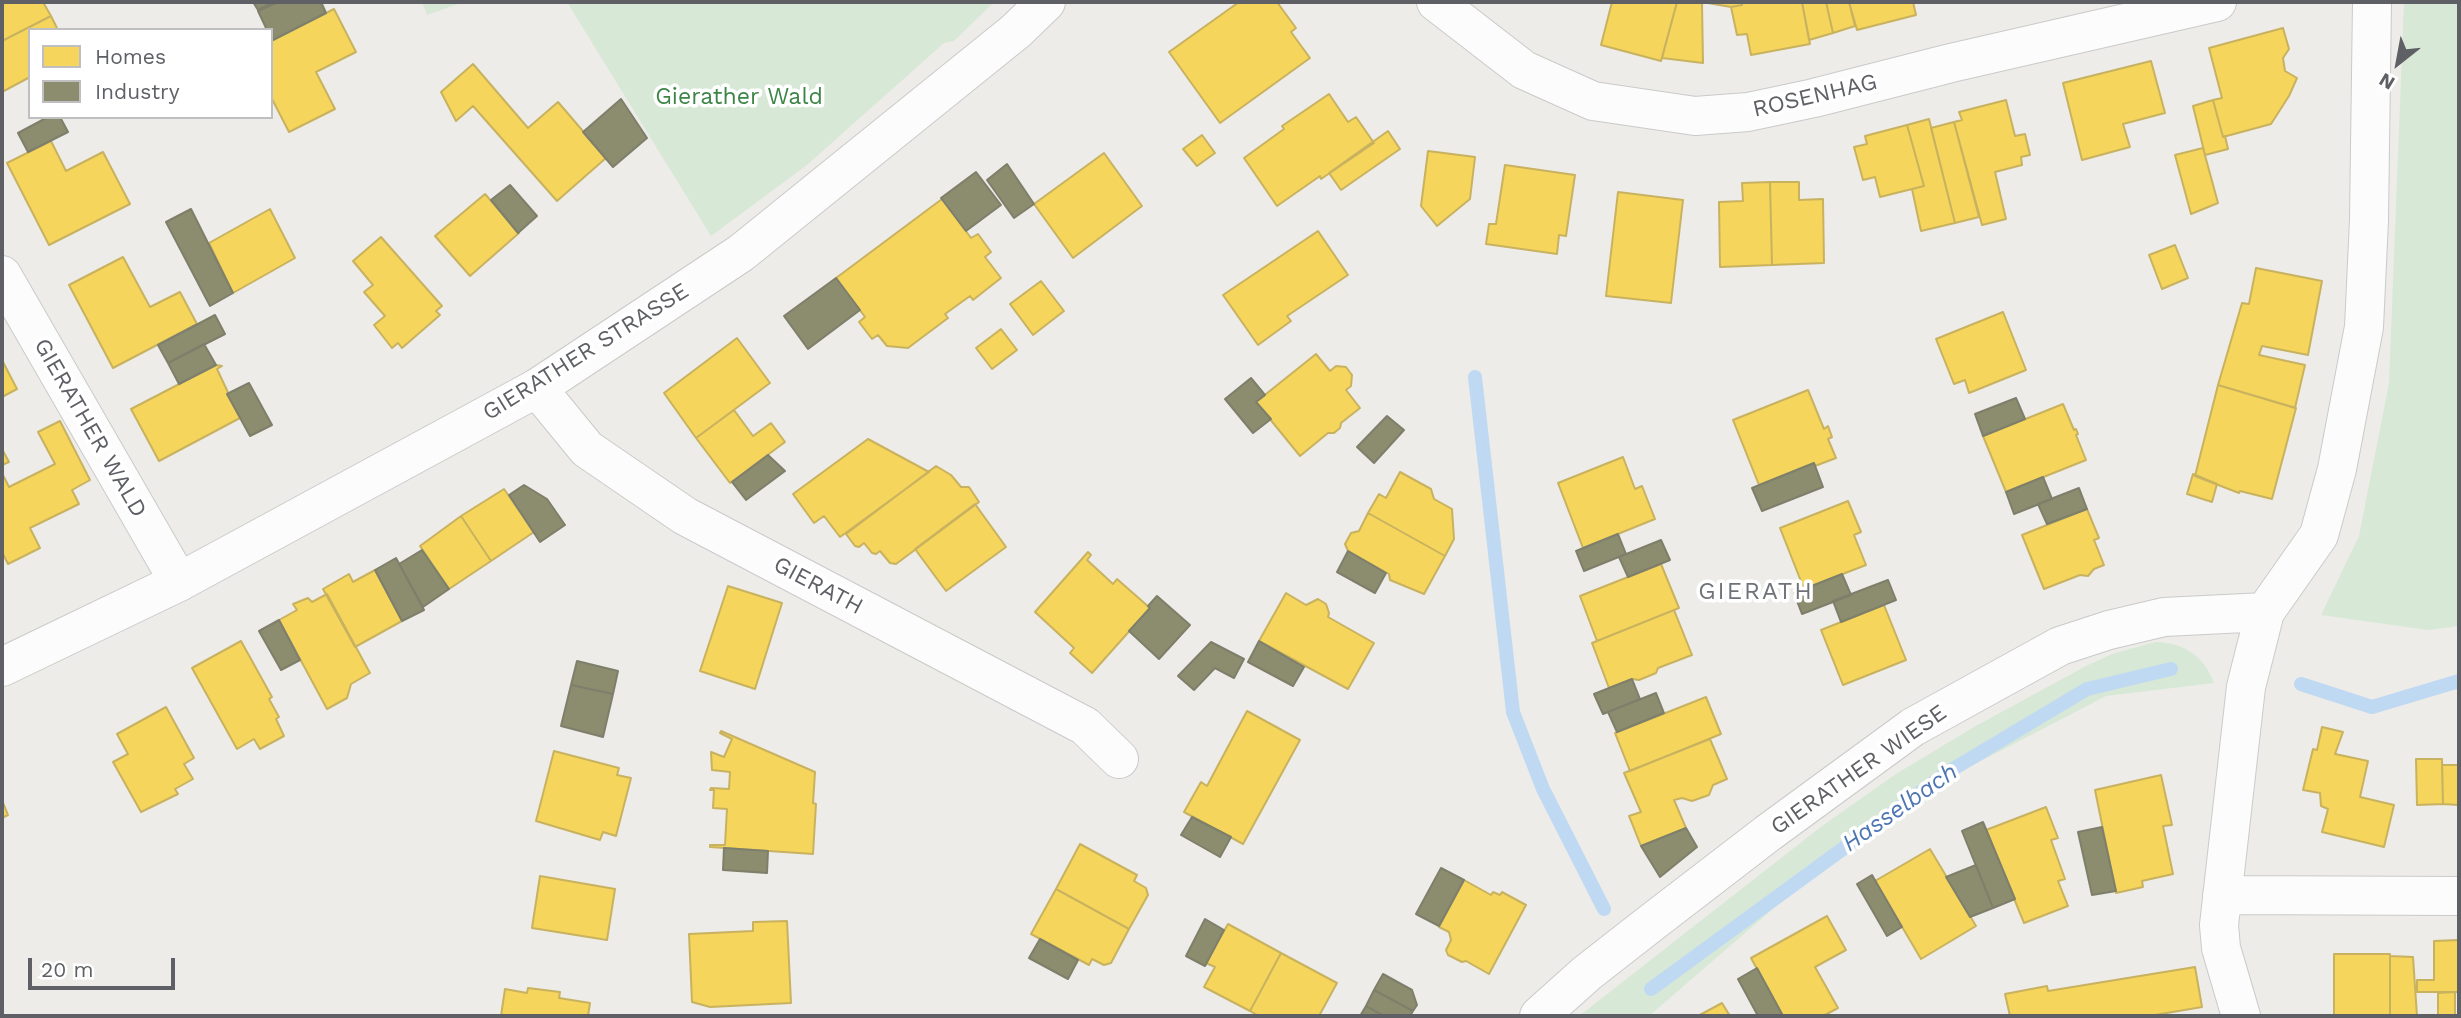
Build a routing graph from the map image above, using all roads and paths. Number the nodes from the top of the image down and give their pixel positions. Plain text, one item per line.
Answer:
1 (1046, 2) edge
2 (1436, 2) edge
3 (2217, 2) edge
4 (2372, 2) edge
5 (2, 275) edge
6 (537, 388) junction
7 (178, 582) junction
8 (2265, 612) junction
9 (2, 667) edge
10 (1119, 759) dead end
11 (2222, 895) junction
12 (2459, 896) edge
13 (1539, 1016) edge
14 (2241, 1016) edge

1 - 6 street, GIERATHER STRASSE
2 - 3 street, ROSENHAG
4 - 8 street
5 - 7 street, GIERATHER WALD
6 - 7 street, GIERATHER STRASSE
6 - 10 street, GIERATH
7 - 9 street, GIERATHER STRASSE
8 - 11 street
8 - 13 street, GIERATHER WIESE
11 - 12 street
11 - 14 street

